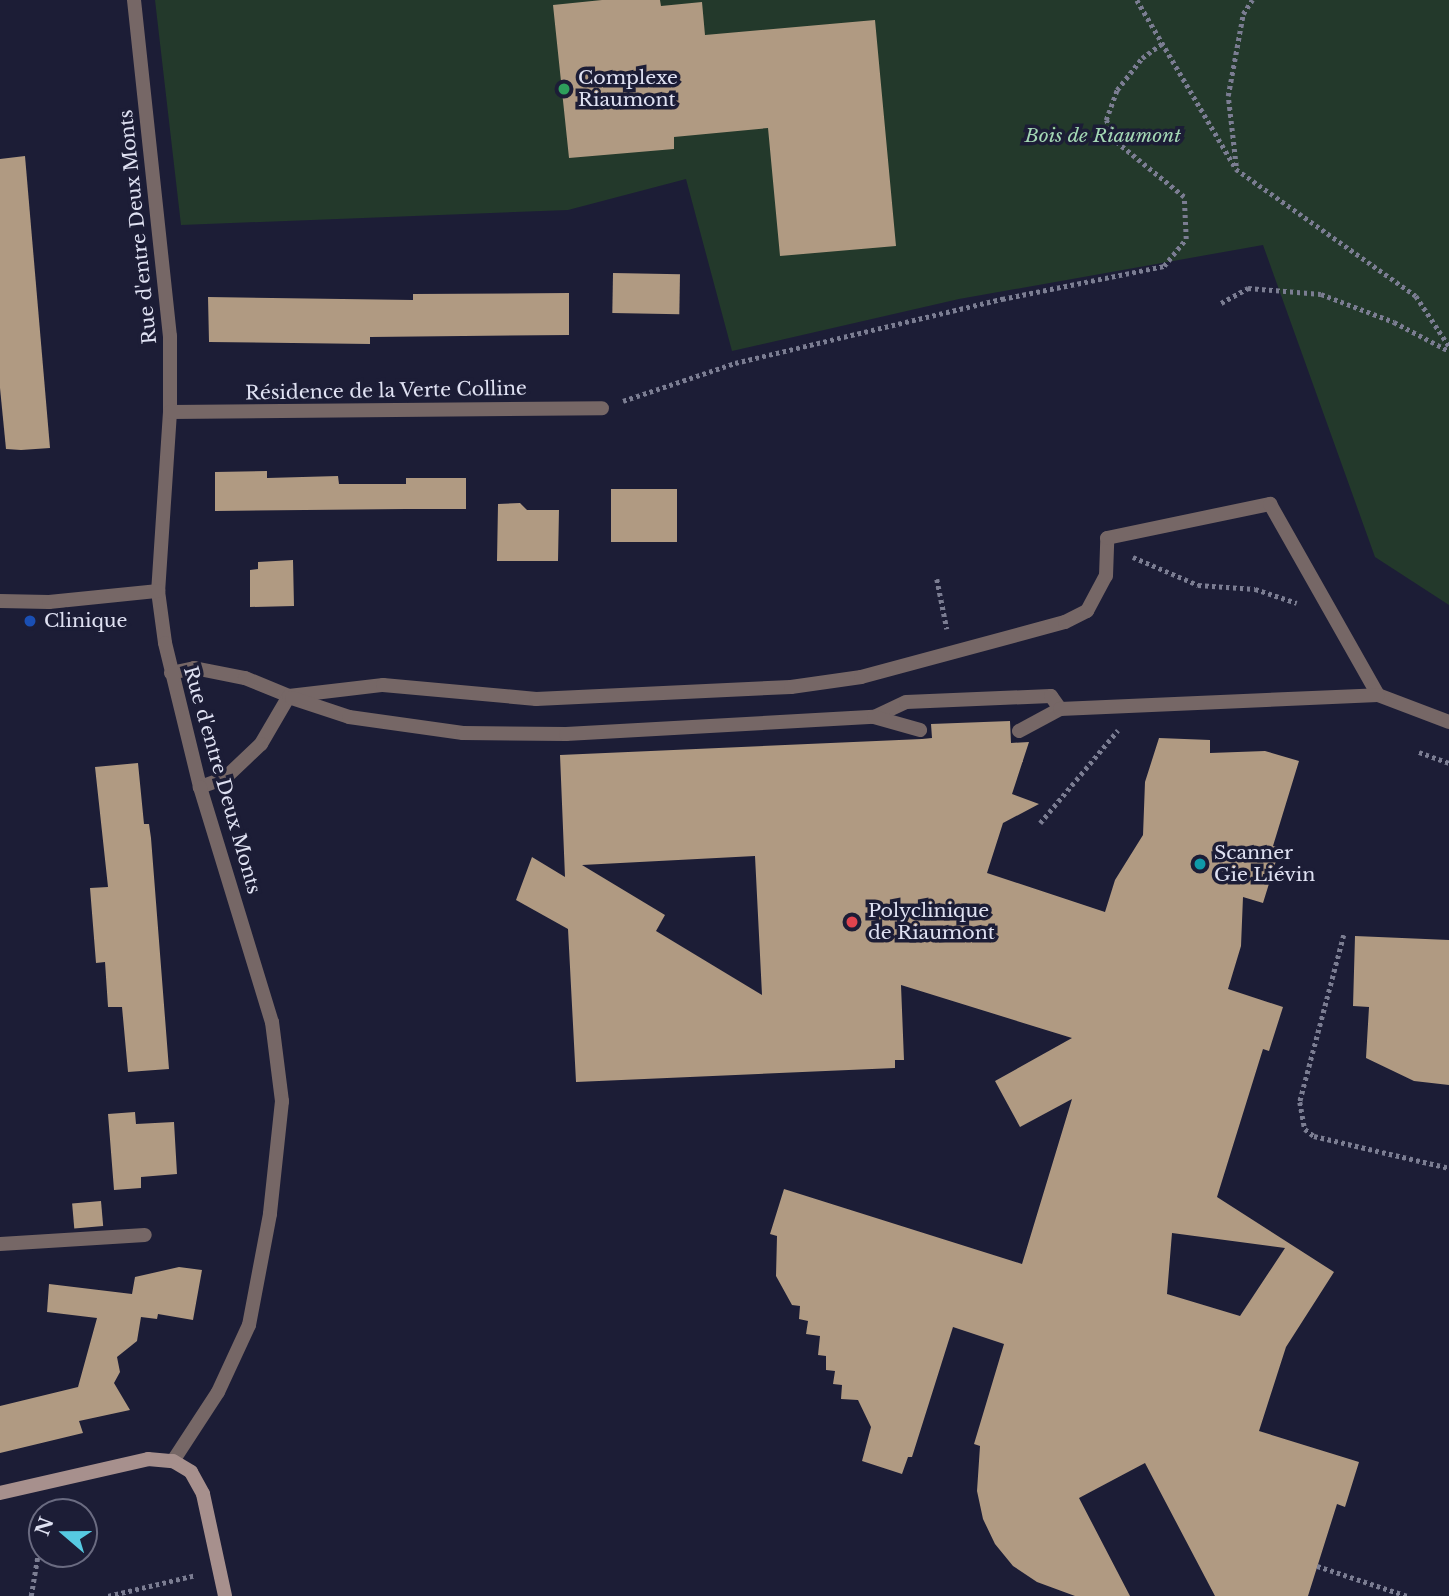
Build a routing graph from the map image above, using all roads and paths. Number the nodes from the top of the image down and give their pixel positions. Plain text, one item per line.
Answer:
1 (134, 0) edge
2 (1137, 0) edge
3 (1252, 0) edge
4 (1163, 43) junction
5 (1236, 169) junction
6 (1221, 303) dead end
7 (1449, 349) edge
8 (602, 408) joint
9 (170, 412) junction
10 (1107, 538) junction
11 (937, 579) dead end
12 (159, 591) junction
13 (0, 601) edge
14 (1334, 618) junction
15 (951, 653) junction
16 (171, 673) junction
17 (1378, 695) junction
18 (289, 696) junction
19 (1139, 704) junction
20 (1060, 709) junction
21 (874, 717) junction
22 (1449, 722) edge
23 (920, 730) dead end
24 (1019, 731) dead end
25 (1419, 752) dead end
26 (1449, 763) edge
27 (200, 787) junction
28 (1040, 823) dead end
29 (1344, 935) dead end
30 (1449, 1168) edge
31 (145, 1235) dead end
32 (0, 1244) edge
33 (173, 1461) junction
34 (0, 1493) edge
35 (1317, 1566) dead end
36 (36, 1568) edge
37 (218, 1569) junction
38 (31, 1596) edge
39 (108, 1596) edge
40 (225, 1596) edge
41 (1407, 1596) edge

1 - 9 street, Rue d'entre Deux Monts
2 - 4 path
3 - 5 path
4 - 5 path
4 - 8 path
5 - 7 path
6 - 7 path
8 - 9 street, Résidence de la Verte Colline
9 - 12 street, Rue d'entre Deux Monts
10 - 14 path
10 - 14 street
10 - 15 street
11 - 15 path
12 - 13 street
12 - 16 street, Rue d'entre Deux Monts
14 - 17 street
15 - 18 street
16 - 18 street
16 - 27 street, Rue d'entre Deux Monts
17 - 19 street
17 - 22 street
18 - 21 street
18 - 27 street
19 - 20 street
19 - 28 path
20 - 21 street
20 - 24 street
21 - 23 street
25 - 26 path
27 - 33 street, Rue d'entre Deux Monts
29 - 30 path
31 - 32 street
33 - 34 street
33 - 37 street
35 - 41 path
36 - 38 path
37 - 39 path
37 - 40 street

